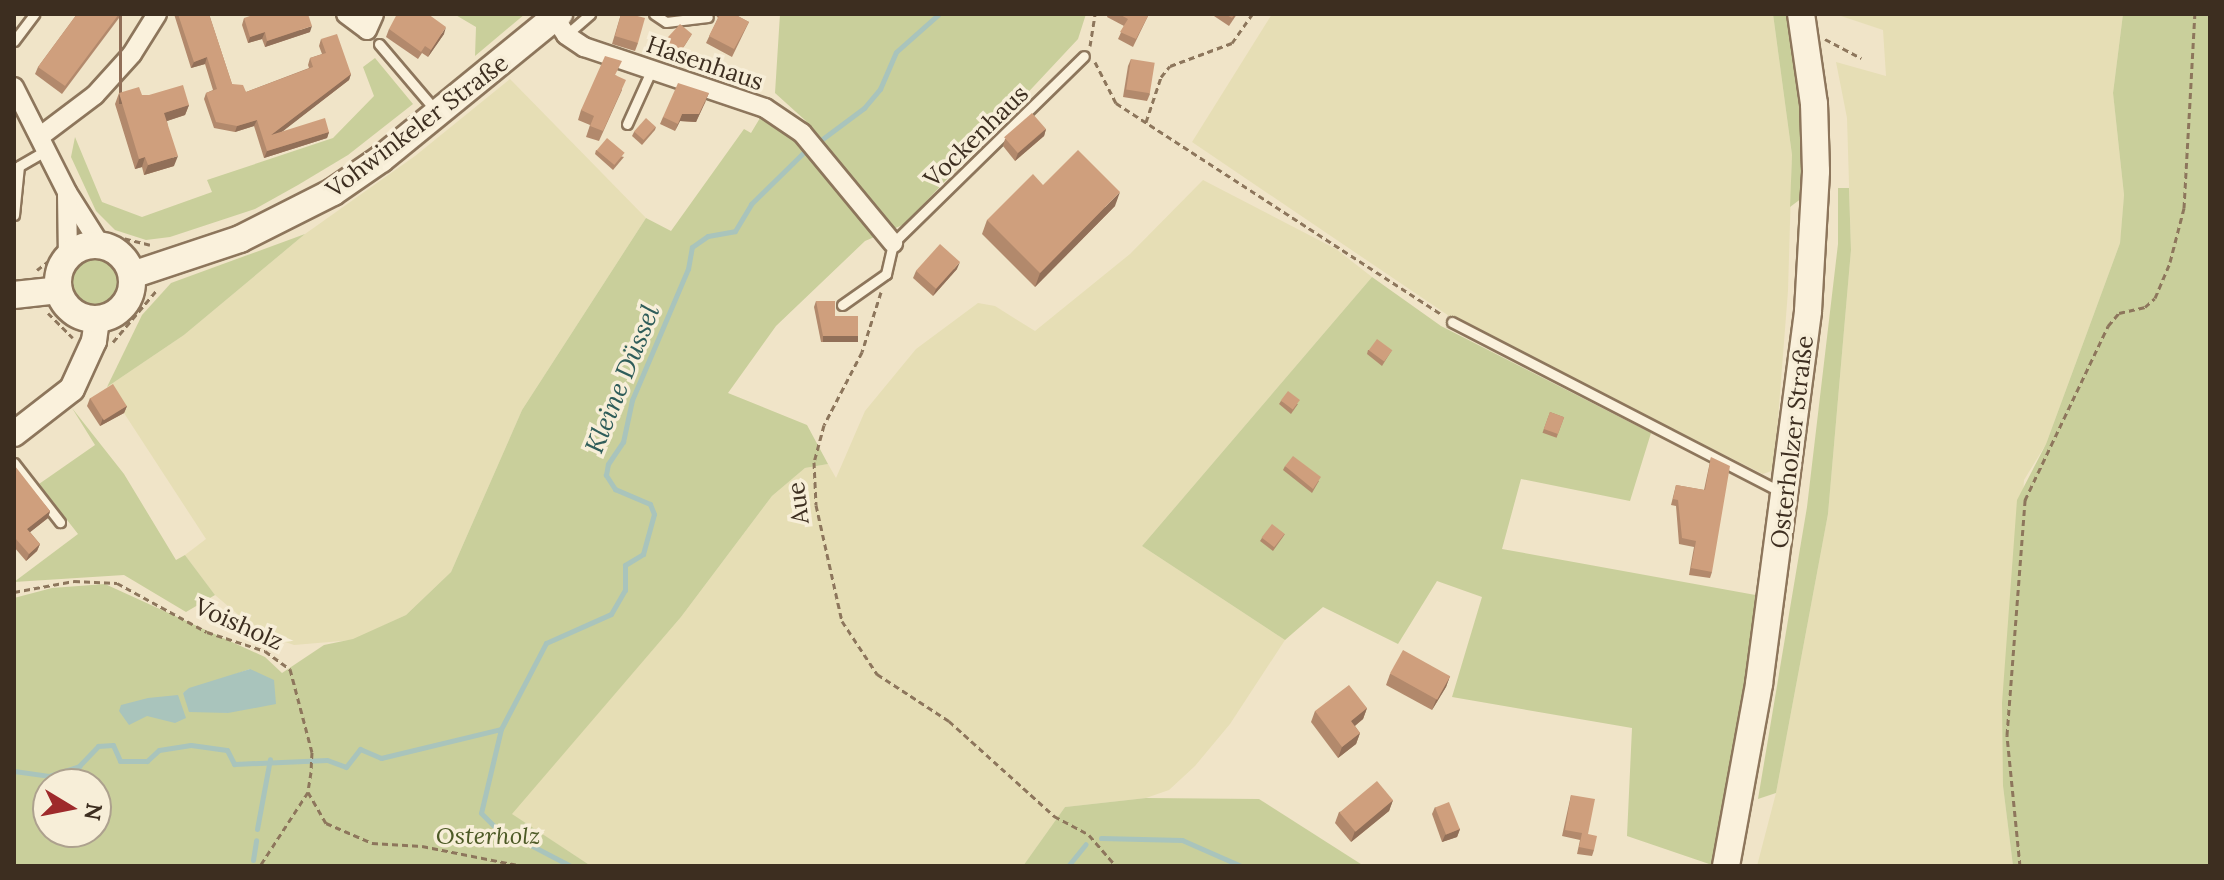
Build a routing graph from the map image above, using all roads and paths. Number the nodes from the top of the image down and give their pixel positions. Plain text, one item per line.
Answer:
1 (34, 14) edge
2 (157, 14) edge
3 (346, 14) edge
4 (374, 14) edge
5 (590, 14) edge
6 (654, 14) edge
7 (1095, 14) edge
8 (1252, 14) edge
9 (1801, 14) edge
10 (2195, 14) edge
11 (708, 17) dead end
12 (558, 20) edge
13 (14, 41) edge
14 (1806, 41) junction
15 (379, 44) dead end
16 (1084, 56) junction
17 (1861, 58) dead end
18 (651, 71) junction
19 (14, 87) edge
20 (438, 113) junction
21 (1145, 123) junction
22 (627, 124) dead end
23 (45, 142) junction
24 (67, 192) junction
25 (14, 215) edge
26 (893, 243) junction
27 (101, 246) junction
28 (68, 257) junction
29 (149, 263) junction
30 (886, 274) junction
31 (37, 293) edge
32 (842, 305) dead end
33 (1452, 322) joint
34 (96, 331) junction
35 (14, 434) edge
36 (14, 463) edge
37 (1787, 495) junction
38 (60, 522) dead end
39 (14, 592) edge
40 (308, 792) junction
41 (492, 859) junction
42 (260, 866) edge
43 (491, 866) edge
44 (523, 866) edge
45 (1116, 866) edge
46 (1726, 866) edge
47 (2020, 866) edge

1 - 13 lane
2 - 23 street
3 - 4 street
5 - 12 lane, Vohwinkeler Straße
6 - 11 lane
7 - 16 path
8 - 21 path
9 - 14 main road, Osterholzer Straße
10 - 47 path
12 - 18 street, Hasenhaus
12 - 20 main road, Vohwinkeler Straße
14 - 17 path
14 - 37 main road, Osterholzer Straße
15 - 20 lane
16 - 21 path
16 - 26 lane, Vockenhaus
18 - 22 lane
18 - 26 street, Hasenhaus
19 - 23 street
20 - 29 main road, Vohwinkeler Straße
21 - 33 path
23 - 24 street
23 - 25 lane
24 - 27 street
24 - 28 street
26 - 30 lane
27 - 28 main road
27 - 29 main road
28 - 31 main road
29 - 34 main road
29 - 34 path
30 - 32 lane
30 - 45 path, Aue
31 - 34 main road
31 - 34 path
33 - 37 lane
34 - 35 street
36 - 38 lane
37 - 46 main road, Osterholzer Straße
39 - 40 path, Voisholz
40 - 41 path
40 - 42 path, Voisholz
41 - 43 path
41 - 44 path

